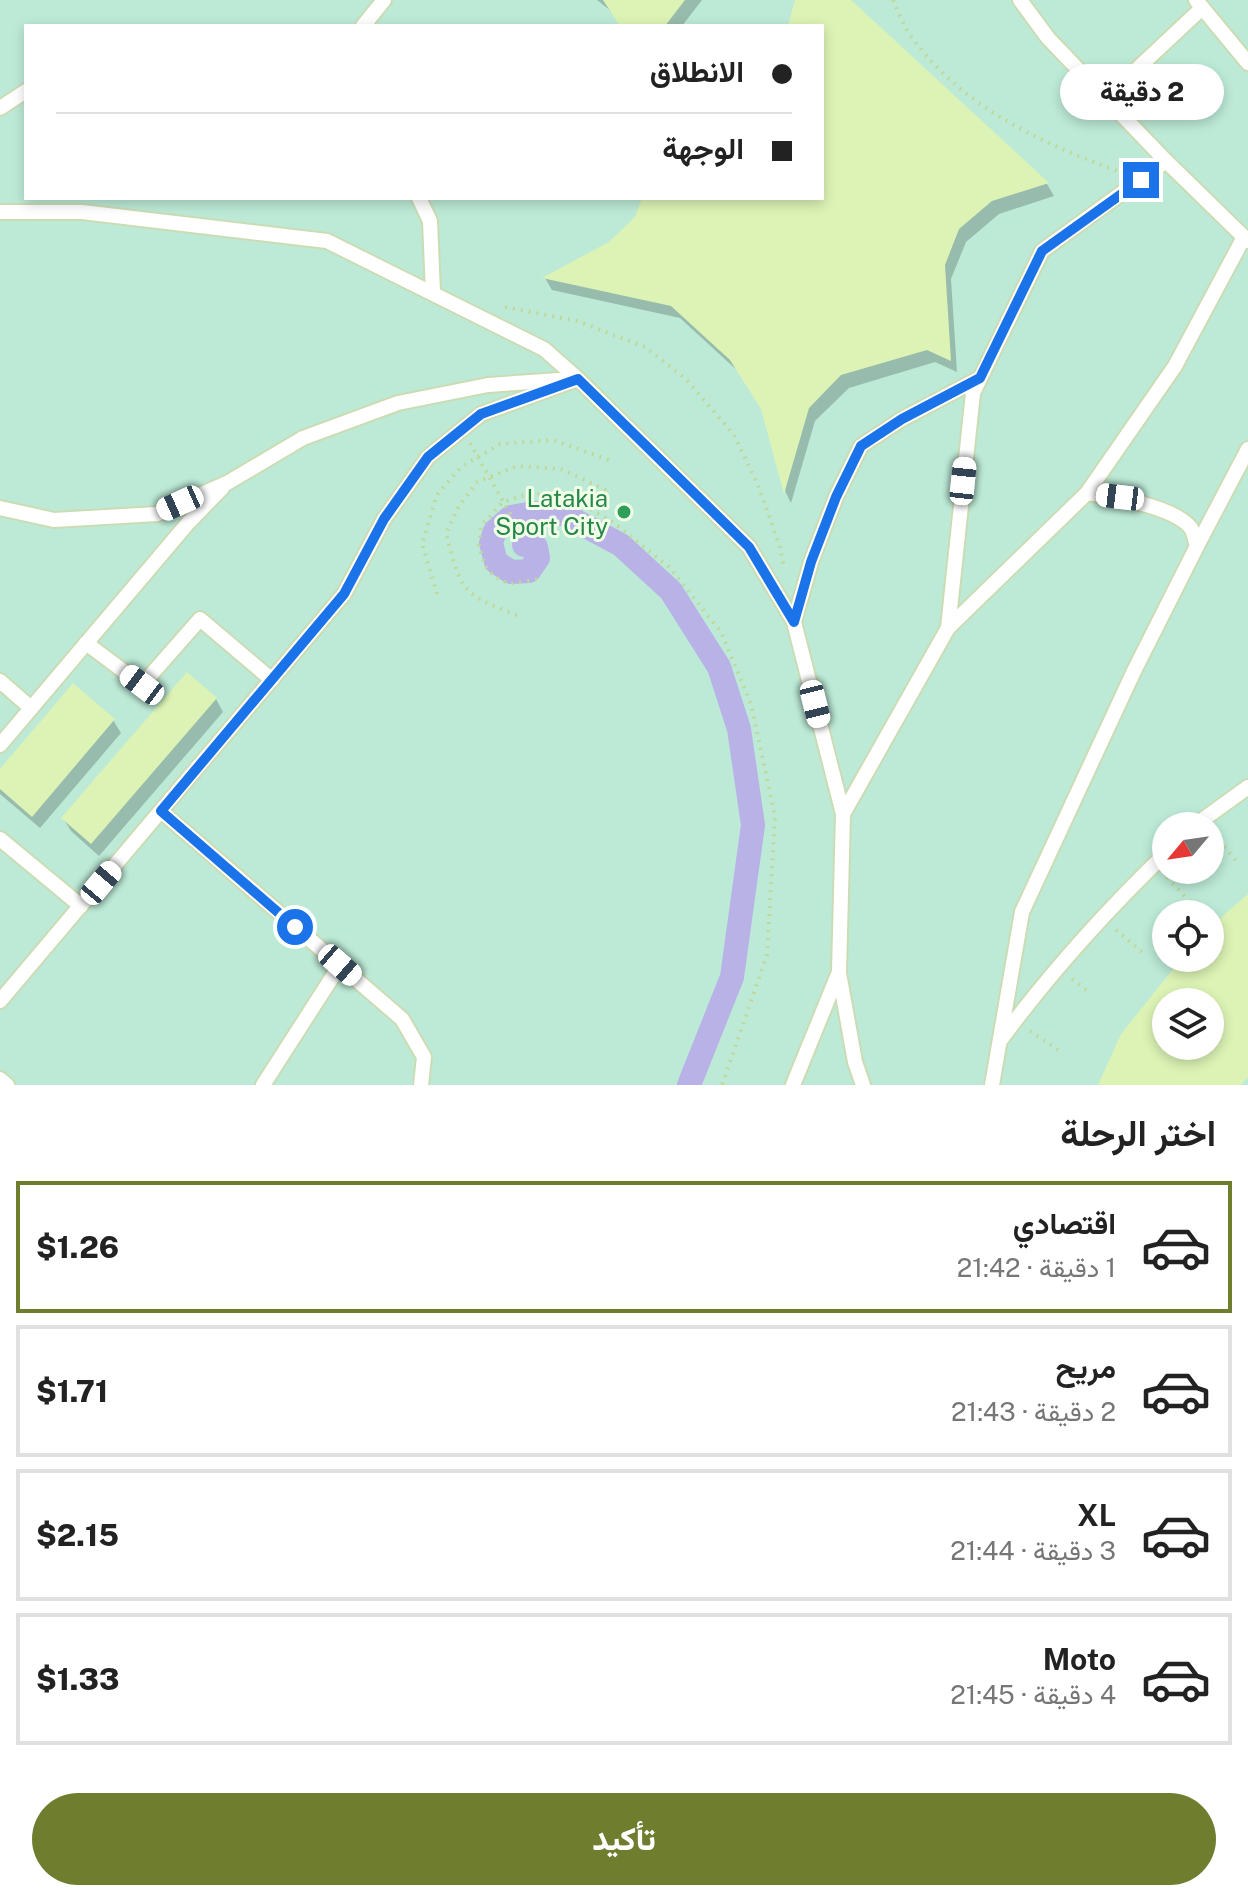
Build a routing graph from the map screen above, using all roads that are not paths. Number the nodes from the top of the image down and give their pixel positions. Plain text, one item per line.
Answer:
1 (384, 0) edge
2 (1020, 0) edge
3 (1198, 4) edge
4 (365, 24) edge
5 (1248, 63) edge
6 (24, 92) edge
7 (1106, 98) junction
8 (0, 108) edge
9 (1166, 161) junction
10 (420, 200) edge
11 (0, 212) edge
12 (1246, 239) edge
13 (433, 293) junction
14 (980, 378) junction
15 (578, 379) junction
16 (1248, 449) edge
17 (227, 483) junction
18 (1087, 493) junction
19 (0, 508) edge
20 (1197, 546) junction
21 (794, 622) junction
22 (948, 628) junction
23 (86, 643) junction
24 (272, 680) junction
25 (0, 681) edge
26 (31, 708) junction
27 (0, 745) edge
28 (1248, 787) edge
29 (161, 811) junction
30 (1213, 812) edge
31 (843, 814) junction
32 (0, 839) edge
33 (1152, 868) edge
34 (81, 906) junction
35 (340, 965) junction
36 (839, 972) junction
37 (0, 1001) edge
38 (1000, 1040) junction
39 (0, 1079) edge
40 (7, 1085) edge
41 (263, 1085) edge
42 (421, 1085) edge
43 (793, 1085) edge
44 (863, 1085) edge
45 (992, 1085) edge

1 - 4 lane
2 - 7 lane
3 - 5 lane
3 - 7 lane
6 - 8 lane
7 - 9 lane
9 - 12 lane
9 - 14 lane
10 - 13 lane
11 - 13 lane
12 - 18 lane
13 - 15 lane
14 - 21 lane
14 - 22 lane
15 - 17 lane
15 - 21 lane
15 - 24 lane
16 - 20 lane
17 - 19 lane
17 - 23 lane
18 - 20 lane
18 - 22 lane
20 - 38 lane
21 - 31 lane
22 - 31 lane
23 - 24 lane
23 - 26 lane
24 - 29 lane
25 - 26 lane
26 - 27 lane
28 - 30 lane
29 - 34 lane
29 - 35 lane
31 - 36 lane
32 - 34 lane
33 - 38 lane
34 - 37 lane
35 - 41 lane
35 - 42 lane
36 - 43 lane
36 - 44 lane
38 - 45 lane
39 - 40 lane

